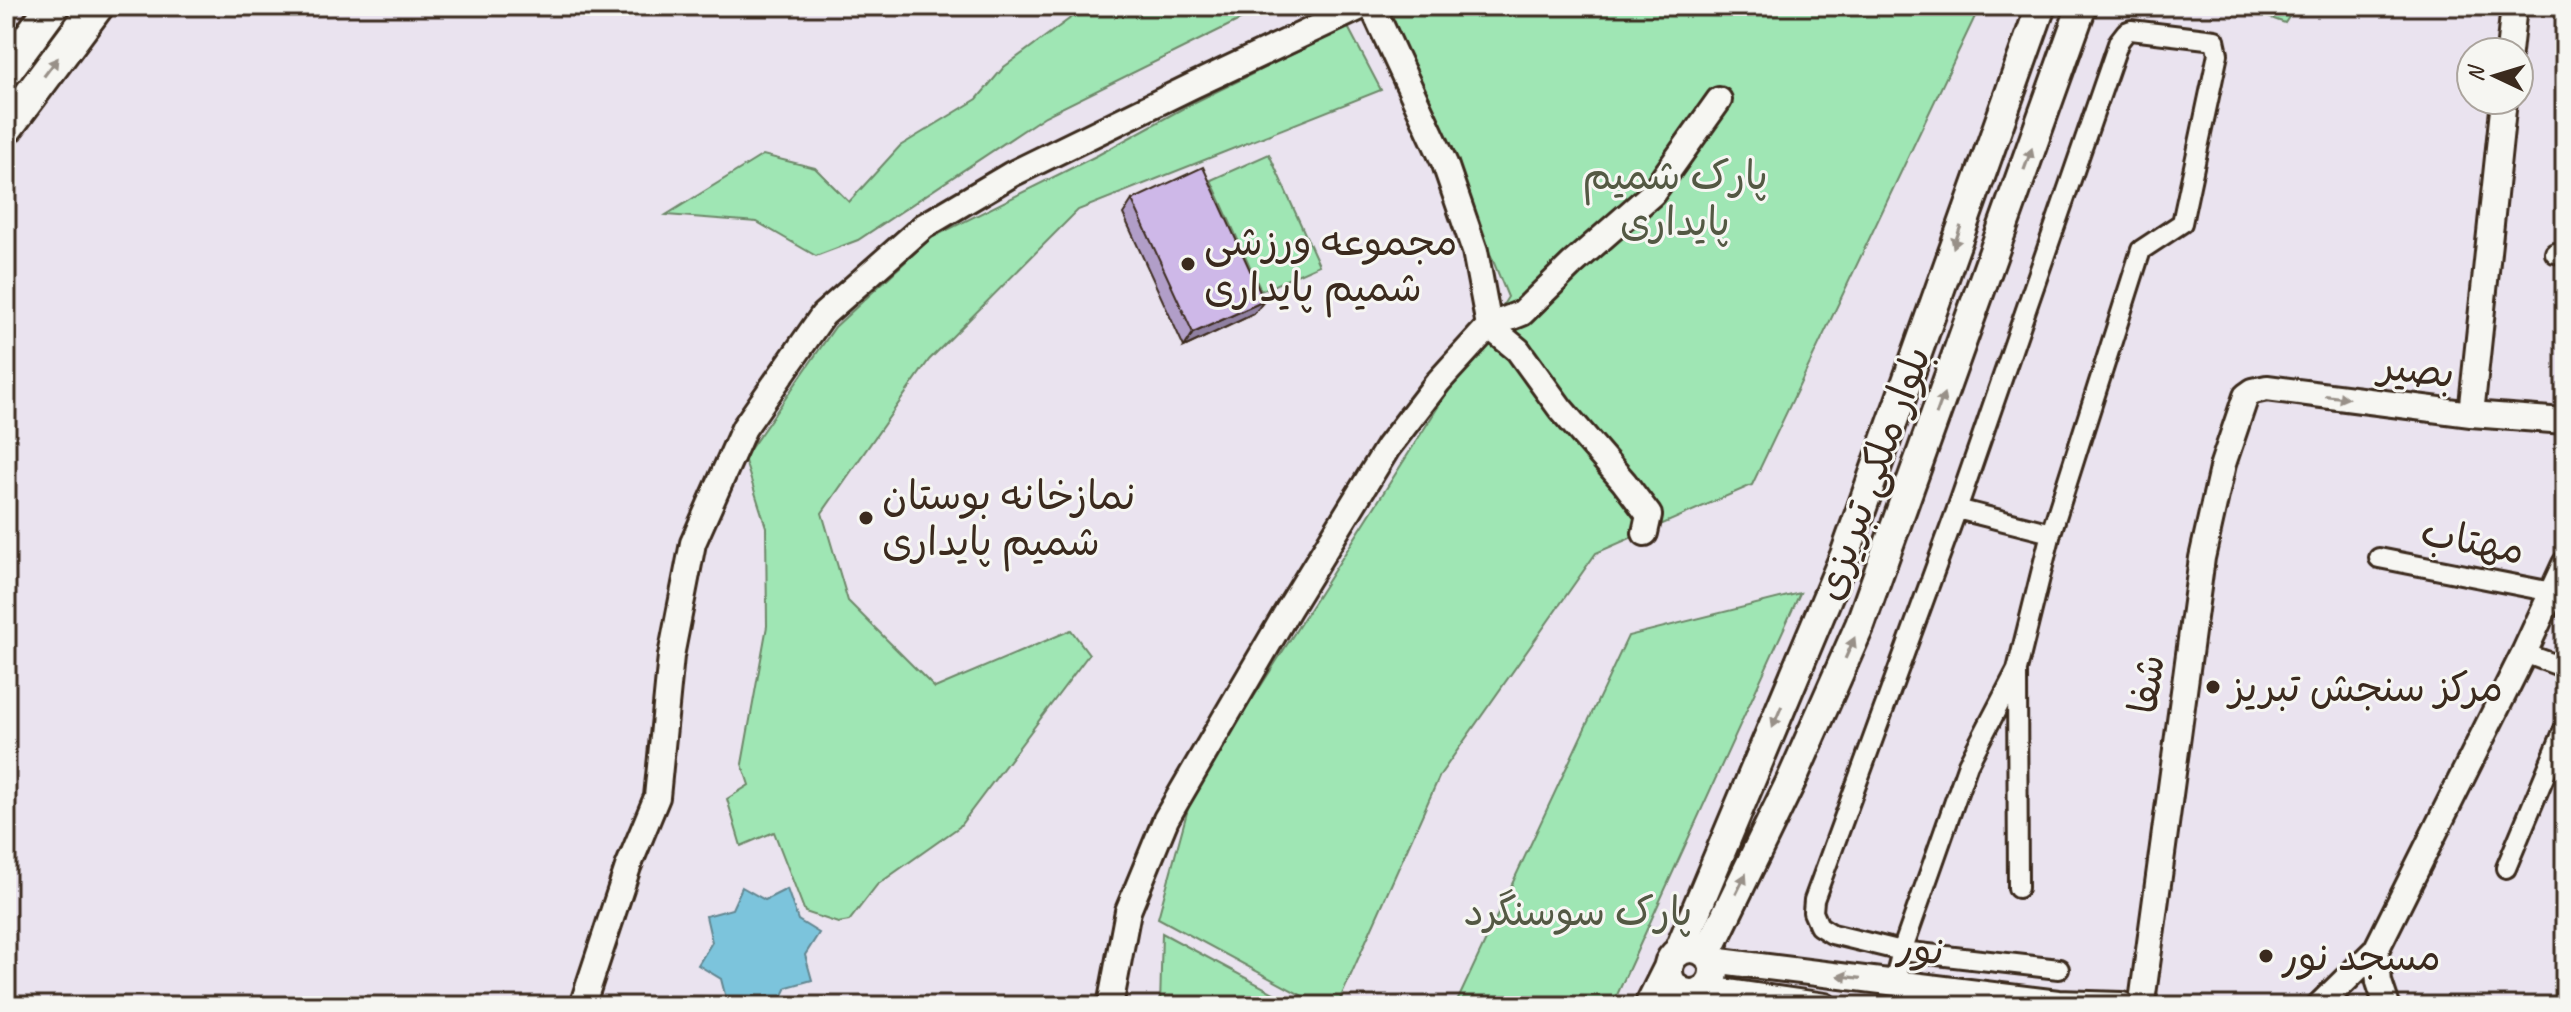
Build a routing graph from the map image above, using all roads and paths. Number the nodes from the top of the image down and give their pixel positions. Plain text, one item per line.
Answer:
1 (53, 6) edge
2 (97, 6) edge
3 (1363, 6) edge
4 (1372, 6) edge
5 (2041, 6) edge
6 (2082, 6) edge
7 (2514, 6) edge
8 (2511, 36) edge
9 (6, 70) edge
10 (1719, 100) dead end
11 (2502, 116) edge
12 (6, 128) edge
13 (1489, 326) junction
14 (2259, 389) joint
15 (2471, 414) junction
16 (2565, 421) edge
17 (1957, 509) junction
18 (1645, 533) dead end
19 (2051, 533) junction
20 (2379, 558) dead end
21 (2565, 564) edge
22 (2552, 592) junction
23 (2524, 653) junction
24 (2565, 668) edge
25 (2017, 670) junction
26 (2565, 727) edge
27 (2506, 868) dead end
28 (2018, 888) dead end
29 (2376, 950) junction
30 (1902, 951) junction
31 (1710, 957) junction
32 (1673, 960) junction
33 (2059, 969) dead end
34 (1894, 983) junction
35 (1695, 996) edge
36 (2141, 1005) edge
37 (582, 1006) edge
38 (1110, 1006) edge
39 (1649, 1006) edge
40 (1825, 1006) edge
41 (2319, 1006) edge
42 (2387, 1006) edge

1 - 9 highway
12 -> 2 highway
3 - 37 street
4 - 13 street
5 -> 32 main road, بلوار ملکى تبریزى
31 -> 6 main road, بلوار ملکى تبریزى
7 - 8 street
10 - 13 street
11 - 15 street
13 - 18 street
13 - 38 street
14 -> 15 street, بصیر
14 - 36 street, شفا
15 - 16 street, بصیر
17 - 19 street
17 - 19 street
17 - 30 street
19 - 25 street
20 - 22 street, مهتاب
21 - 22 street
22 - 23 street
23 - 24 street
23 - 29 street
25 - 28 street
25 - 30 street
26 - 27 street
29 - 41 street
29 - 42 street
30 - 33 street
30 - 34 street
31 - 32 main road
34 -> 31 street, نور
31 - 35 main road
32 - 35 main road
32 - 39 main road, بلوار ملکى تبریزى
34 - 36 street, نور
35 - 40 street

